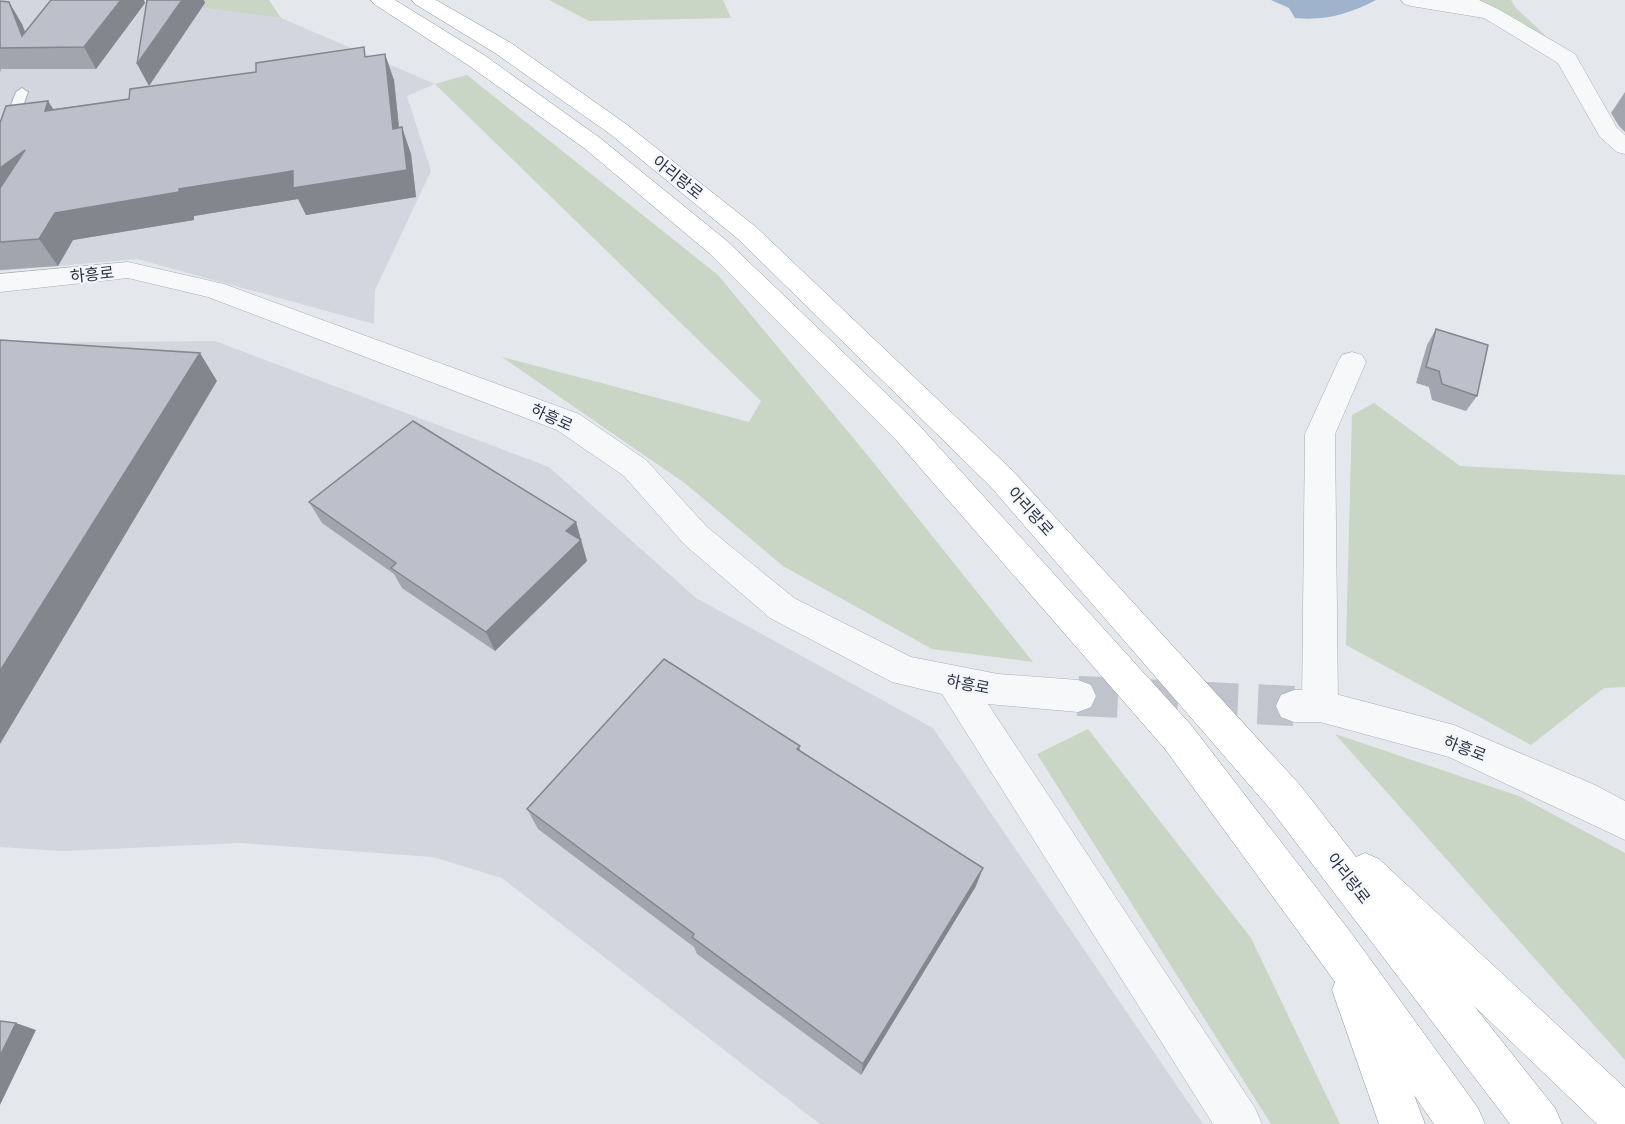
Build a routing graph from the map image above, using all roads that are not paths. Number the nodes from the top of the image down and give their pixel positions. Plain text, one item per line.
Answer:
1 (381, 0) edge
2 (422, 0) edge
3 (1411, 0) edge
4 (1463, 0) edge
5 (1491, 14) junction
6 (22, 92) dead end
7 (1625, 147) edge
8 (0, 153) edge
9 (0, 283) edge
10 (1352, 362) dead end
11 (953, 681) junction
12 (1078, 696) tunnel mouth
13 (1286, 798) junction
14 (1625, 821) edge
15 (1337, 949) junction
16 (1625, 1119) edge
17 (1239, 1124) edge
18 (1402, 1124) edge
19 (1462, 1124) edge
20 (1539, 1124) edge

1 - 15 highway, 아리랑로
2 - 13 highway, 아리랑로
3 - 5 street
4 - 5 street
5 - 7 street
6 - 8 lane
9 - 11 street, 하흥로
10 - 14 street, 하흥로
11 - 12 street, 하흥로
11 - 17 street
13 - 16 highway
13 - 20 highway, 아리랑로
15 - 18 highway
15 - 19 highway, 아리랑로

